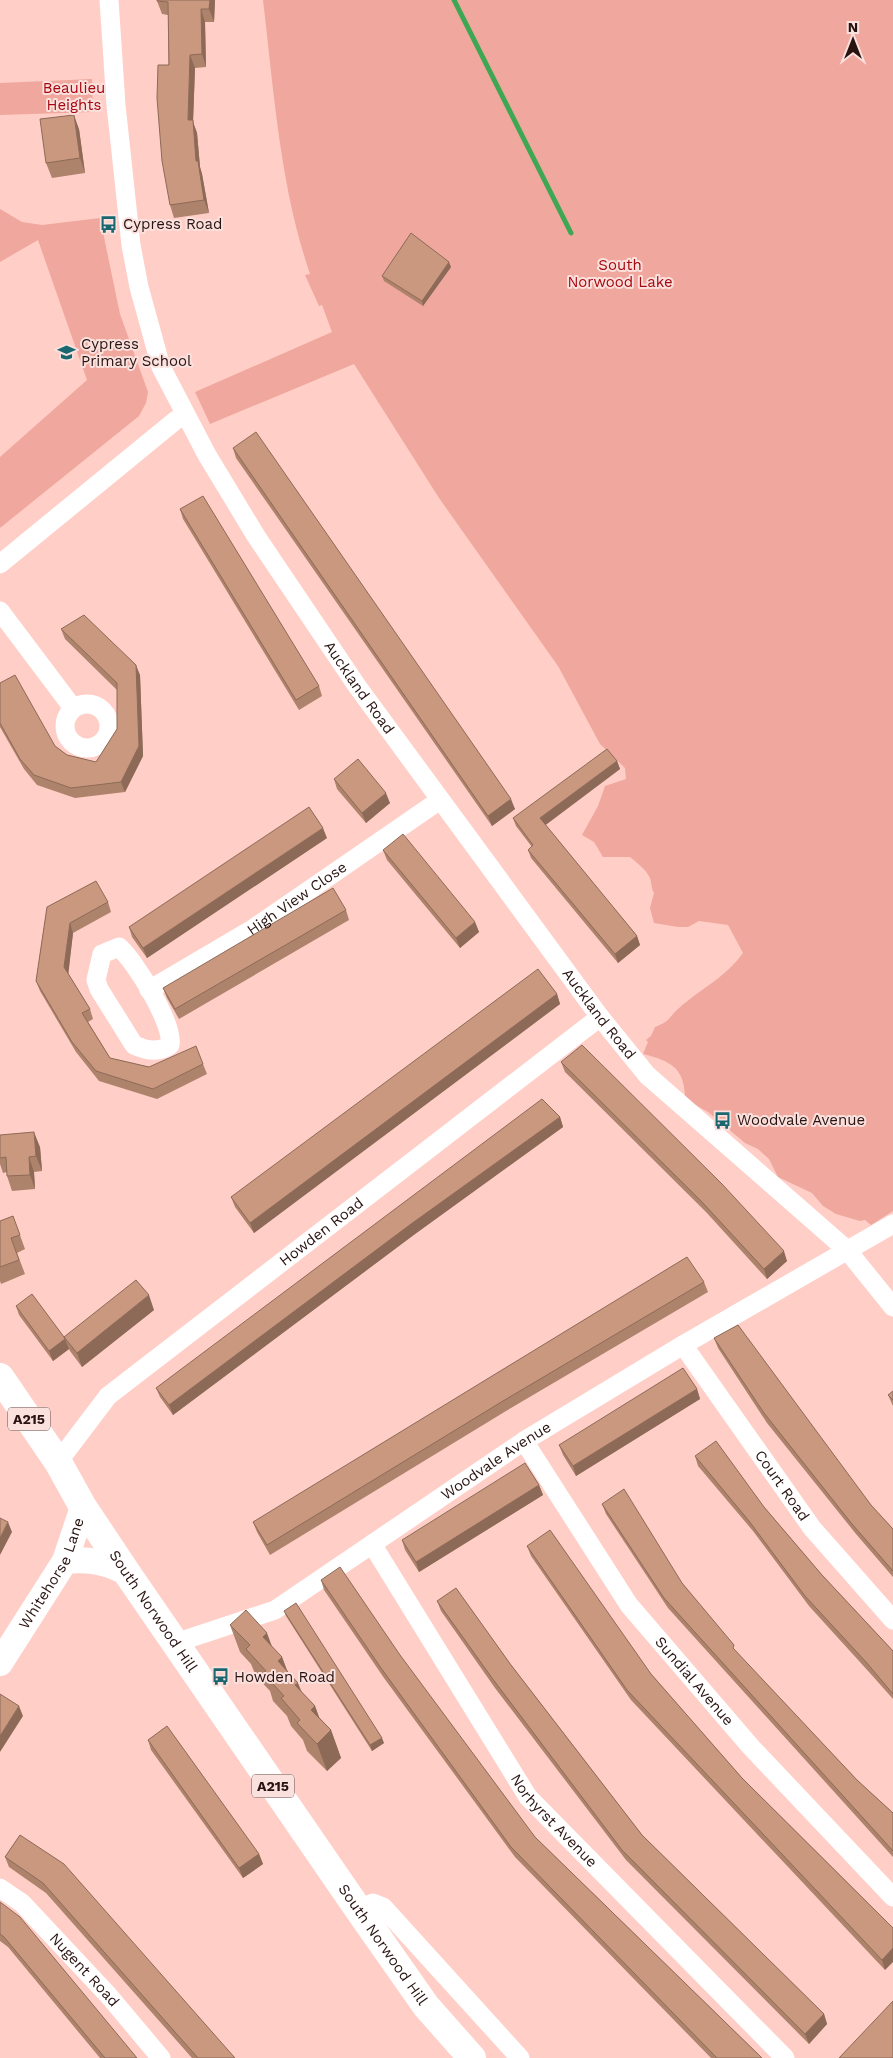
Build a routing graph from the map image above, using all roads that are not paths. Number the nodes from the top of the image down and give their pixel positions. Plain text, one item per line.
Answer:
1 (109, 0) edge
2 (186, 416) junction
3 (0, 564) edge
4 (0, 611) edge
5 (73, 708) dead end
6 (440, 800) junction
7 (149, 990) junction
8 (600, 1017) junction
9 (893, 1224) edge
10 (847, 1250) junction
11 (893, 1306) edge
12 (683, 1345) junction
13 (0, 1377) edge
14 (524, 1441) junction
15 (58, 1462) junction
16 (82, 1506) junction
17 (372, 1544) junction
18 (64, 1562) junction
19 (126, 1573) junction
20 (893, 1620) edge
21 (175, 1644) junction
22 (0, 1663) edge
23 (0, 1888) edge
24 (893, 1897) edge
25 (358, 1909) junction
26 (162, 2058) edge
27 (471, 2058) edge
28 (520, 2058) edge
29 (786, 2058) edge

1 - 2 street, Auckland Road
2 - 3 street
2 - 6 street, Auckland Road
4 - 5 street
6 - 7 street, High View Close
6 - 8 street, Auckland Road
7 - 7 street
8 - 10 street, Auckland Road
8 - 15 street, Howden Road
9 - 10 street, Woodvale Avenue
10 - 11 street, Auckland Road
10 - 12 street, Woodvale Avenue
12 - 14 street, Woodvale Avenue
12 - 20 street, Court Road
13 - 15 main road, South Norwood Hill / A215
14 - 17 street, Woodvale Avenue
14 - 24 street, Sundial Avenue
15 - 16 main road, South Norwood Hill / A215
16 - 18 main road, Whitehorse Lane
16 - 19 main road, South Norwood Hill / A215
17 - 21 street, Woodvale Avenue
17 - 29 street, Norhyrst Avenue
18 - 19 main road
18 - 22 main road, Whitehorse Lane
19 - 21 main road, South Norwood Hill / A215
21 - 25 main road, South Norwood Hill / A215
23 - 26 street, Nugent Road
25 - 27 main road, South Norwood Hill / A215
25 - 28 street

